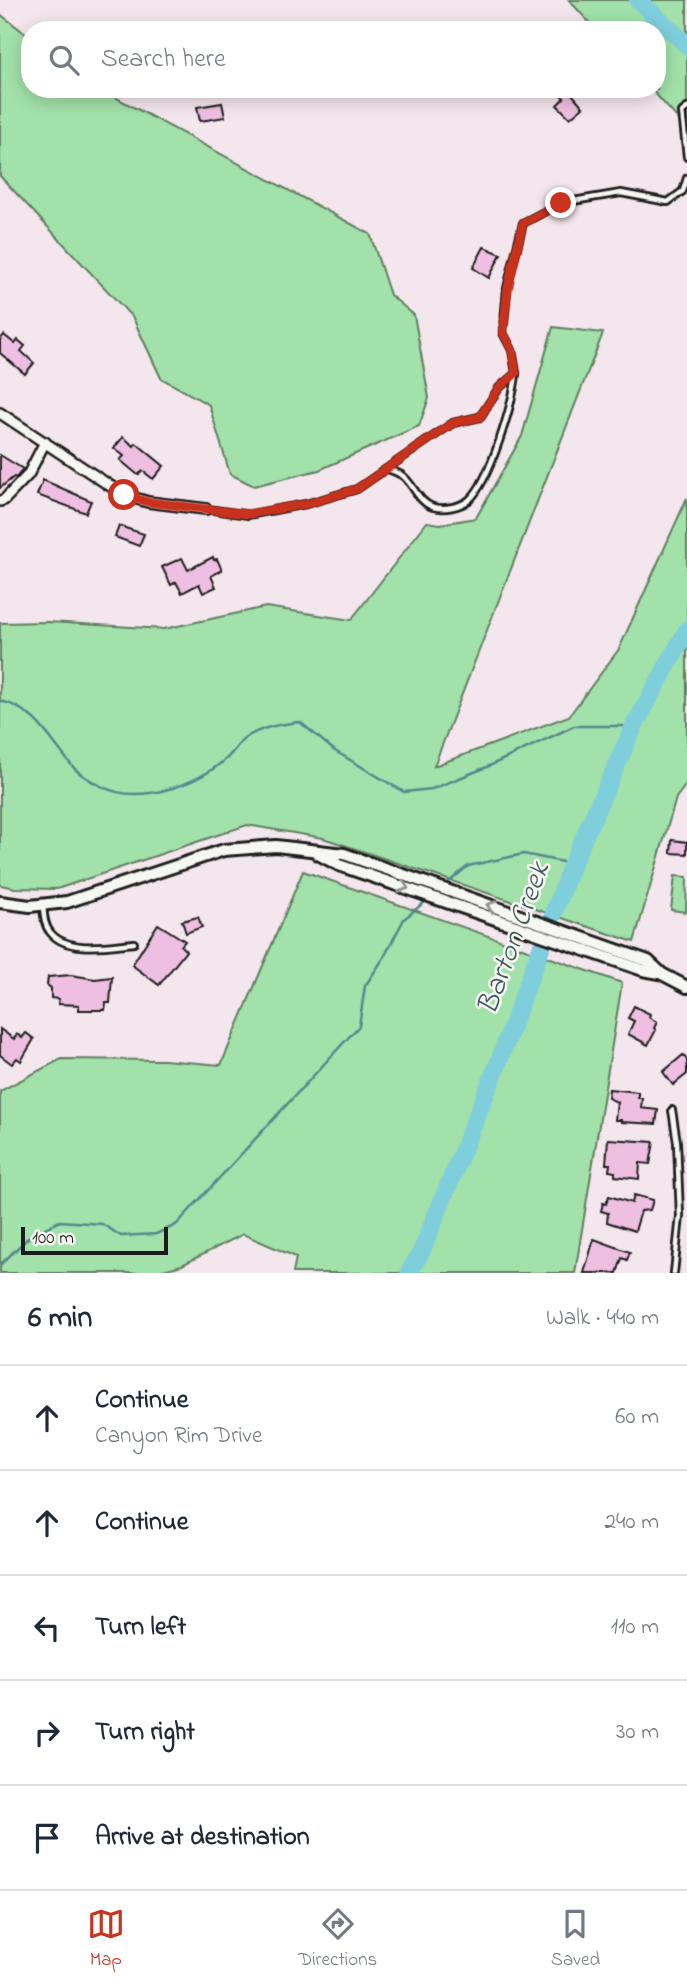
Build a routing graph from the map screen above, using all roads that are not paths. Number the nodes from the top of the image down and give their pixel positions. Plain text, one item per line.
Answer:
1 (687, 108) edge
2 (687, 157) edge
3 (687, 178) edge
4 (516, 373) junction
5 (0, 413) edge
6 (45, 442) junction
7 (388, 468) junction
8 (0, 501) edge
9 (206, 509) joint
10 (0, 902) edge
11 (43, 905) junction
12 (134, 943) dead end
13 (687, 987) edge
14 (672, 1110) dead end
15 (674, 1273) edge

1 - 2 lane
3 - 4 lane
4 - 7 lane
4 - 7 lane
5 - 6 street
6 - 8 street
6 - 9 street
7 - 9 lane
10 - 11 street
11 - 12 lane
11 - 13 street
14 - 15 lane

